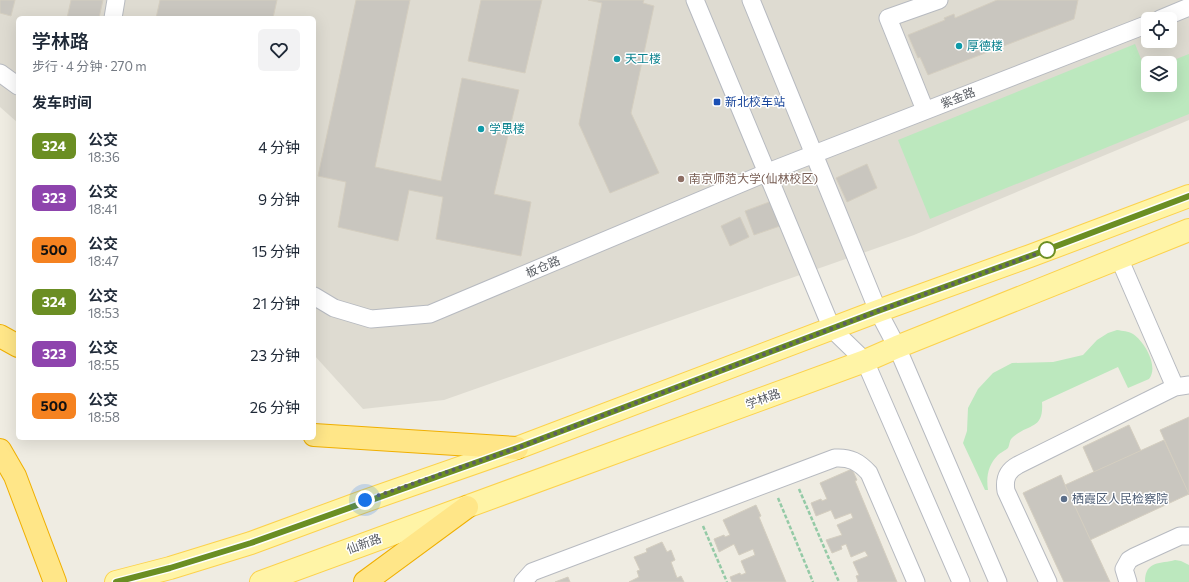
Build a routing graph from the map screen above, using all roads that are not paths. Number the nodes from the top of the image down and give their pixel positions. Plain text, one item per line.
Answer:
1 (116, 0) edge
2 (696, 0) edge
3 (751, 0) edge
4 (939, 0) edge
5 (1189, 7) edge
6 (1177, 12) edge
7 (113, 16) edge
8 (1141, 27) edge
9 (0, 73) edge
10 (16, 85) edge
11 (925, 110) junction
12 (814, 154) junction
13 (768, 172) junction
14 (1189, 196) edge
15 (1189, 230) edge
16 (1119, 258) junction
17 (316, 297) edge
18 (878, 311) junction
19 (832, 329) junction
20 (0, 336) edge
21 (16, 345) edge
22 (897, 347) junction
23 (865, 361) junction
24 (1184, 385) edge
25 (316, 436) edge
26 (517, 448) junction
27 (0, 450) edge
28 (467, 507) junction
29 (1189, 536) edge
30 (374, 578) edge
31 (55, 582) edge
32 (116, 582) edge
33 (261, 582) edge
34 (522, 582) edge
35 (916, 582) edge
36 (961, 582) edge
37 (998, 582) edge
38 (1048, 582) edge
39 (1128, 582) edge

1 - 7 street
2 - 13 street
3 - 12 street
4 - 11 street
5 - 6 street
8 - 11 street, 紫金路
9 - 10 street
11 - 12 street, 紫金路
12 - 13 street, 紫金路
12 - 18 street
13 - 17 street, 板仓路
13 - 19 street
14 - 18 main road
15 - 16 main road, 学林路
16 - 22 main road, 学林路
16 - 24 street
18 - 19 main road
18 - 22 street
19 - 23 street
19 - 26 main road
20 - 21 highway
22 - 23 main road, 学林路
22 - 37 street
23 - 28 main road, 学林路
23 - 36 street
24 - 38 street
25 - 26 highway
26 - 32 main road
27 - 31 highway
28 - 30 highway
28 - 33 main road, 仙新路
29 - 39 street
34 - 35 street

